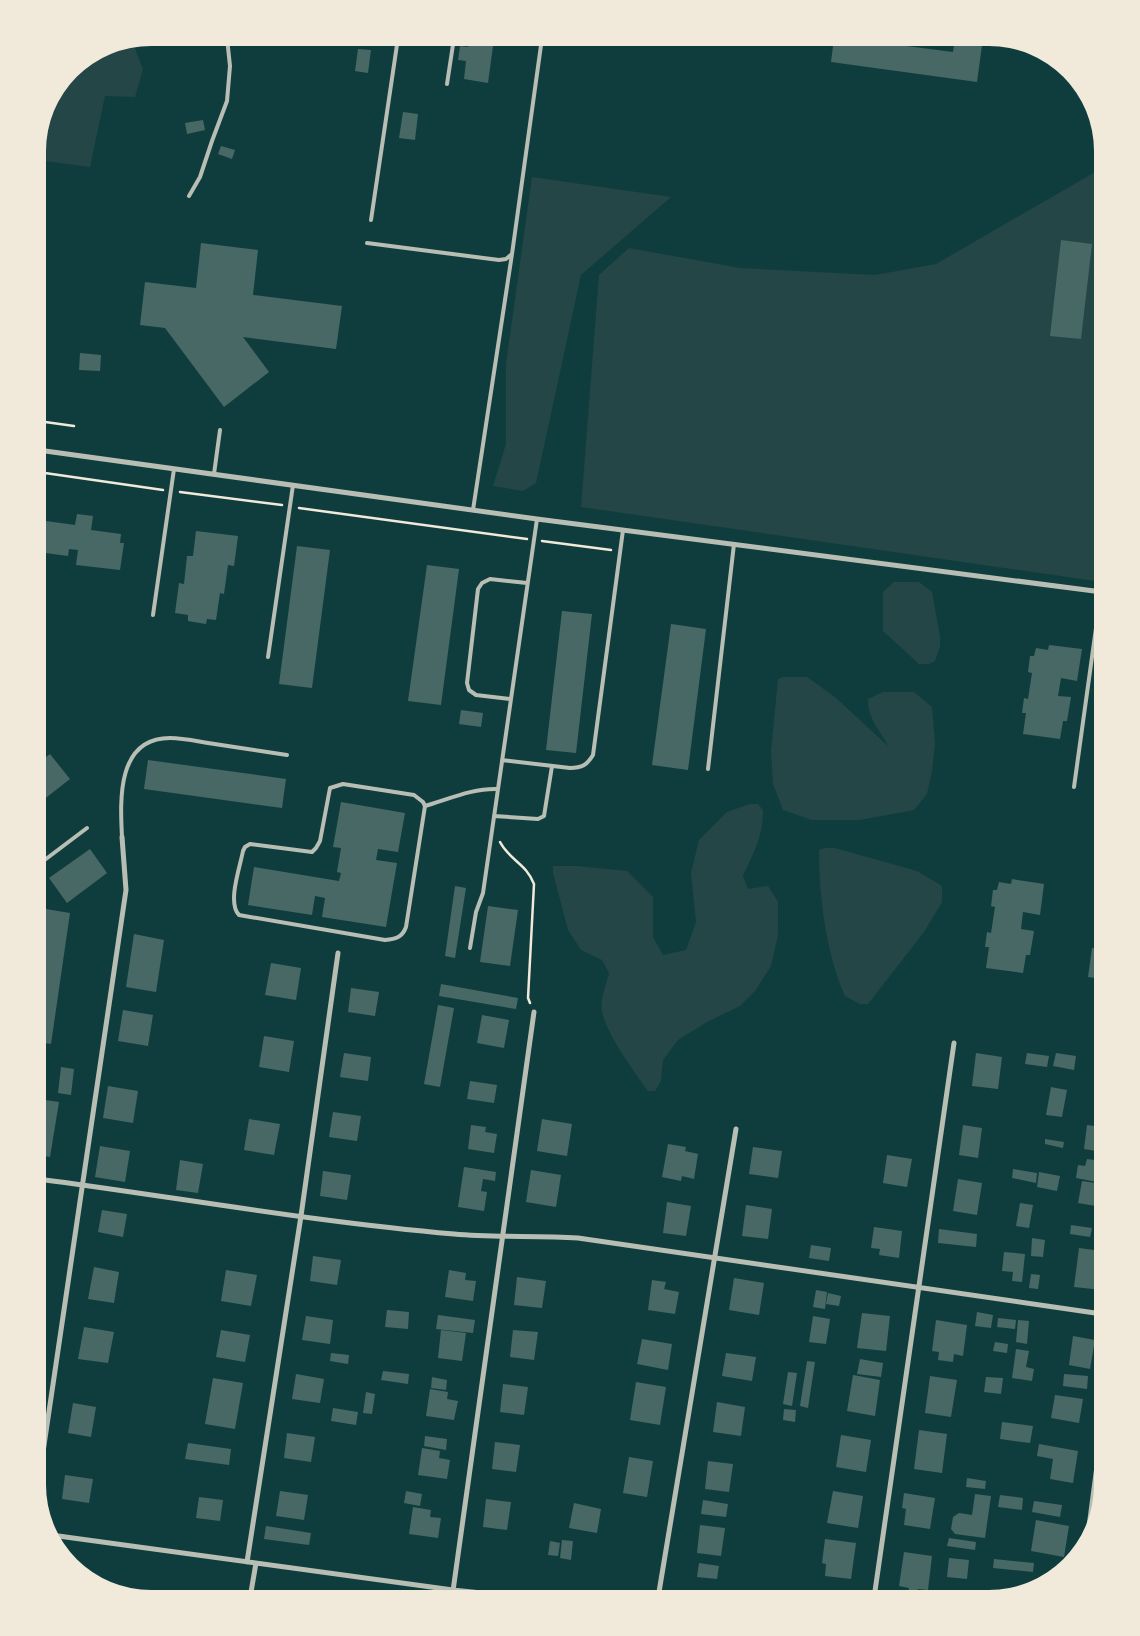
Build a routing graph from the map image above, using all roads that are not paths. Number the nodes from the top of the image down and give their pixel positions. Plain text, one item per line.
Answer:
1 (228, 46) edge
2 (397, 46) edge
3 (453, 46) edge
4 (541, 46) edge
5 (446, 84) dead end
6 (189, 196) dead end
7 (371, 220) dead end
8 (367, 243) dead end
9 (512, 254) junction
10 (220, 430) dead end
11 (46, 451) edge
12 (174, 469) junction
13 (214, 474) junction
14 (293, 485) junction
15 (473, 510) junction
16 (537, 519) junction
17 (623, 530) junction
18 (734, 544) junction
19 (527, 584) junction
20 (1094, 591) edge
21 (153, 615) dead end
22 (1094, 648) edge
23 (268, 657) dead end
24 (510, 700) junction
25 (287, 756) dead end
26 (502, 760) junction
27 (552, 766) junction
28 (708, 770) dead end
29 (1074, 787) dead end
30 (498, 789) junction
31 (425, 806) junction
32 (494, 816) junction
33 (87, 828) dead end
34 (122, 837) joint
35 (46, 859) edge
36 (470, 948) dead end
37 (338, 953) dead end
38 (534, 1012) road end
39 (954, 1042) dead end
40 (736, 1128) dead end
41 (46, 1180) edge
42 (81, 1185) junction
43 (301, 1216) junction
44 (503, 1237) junction
45 (716, 1257) junction
46 (918, 1286) junction
47 (1094, 1313) edge
48 (46, 1431) edge
49 (59, 1536) edge
50 (247, 1562) junction
51 (256, 1563) junction
52 (251, 1590) edge
53 (454, 1590) joint
54 (659, 1590) edge
55 (875, 1590) edge

1 - 6 lane
2 - 7 lane
3 - 5 lane
4 - 9 lane
8 - 9 lane
9 - 15 lane
10 - 13 lane
11 - 12 street
12 - 13 street
12 - 21 lane
13 - 14 street
14 - 15 street
14 - 23 lane
15 - 16 street
16 - 17 street
16 - 19 lane
17 - 18 street
17 - 27 lane
18 - 20 street
18 - 28 lane
19 - 24 lane
19 - 24 lane
22 - 29 lane
24 - 26 lane
25 - 34 lane
26 - 27 lane
26 - 30 lane
27 - 32 lane
30 - 31 lane
30 - 32 lane
31 - 31 lane
32 - 36 lane
33 - 35 lane
34 - 42 street
37 - 43 street
38 - 44 street
39 - 46 street
40 - 45 street
41 - 42 street
42 - 43 street
42 - 48 street
43 - 44 street
43 - 50 street
44 - 45 street
44 - 53 street
45 - 46 street
45 - 54 street
46 - 47 street
46 - 55 street
49 - 50 street
50 - 51 street
51 - 52 street
51 - 53 street

